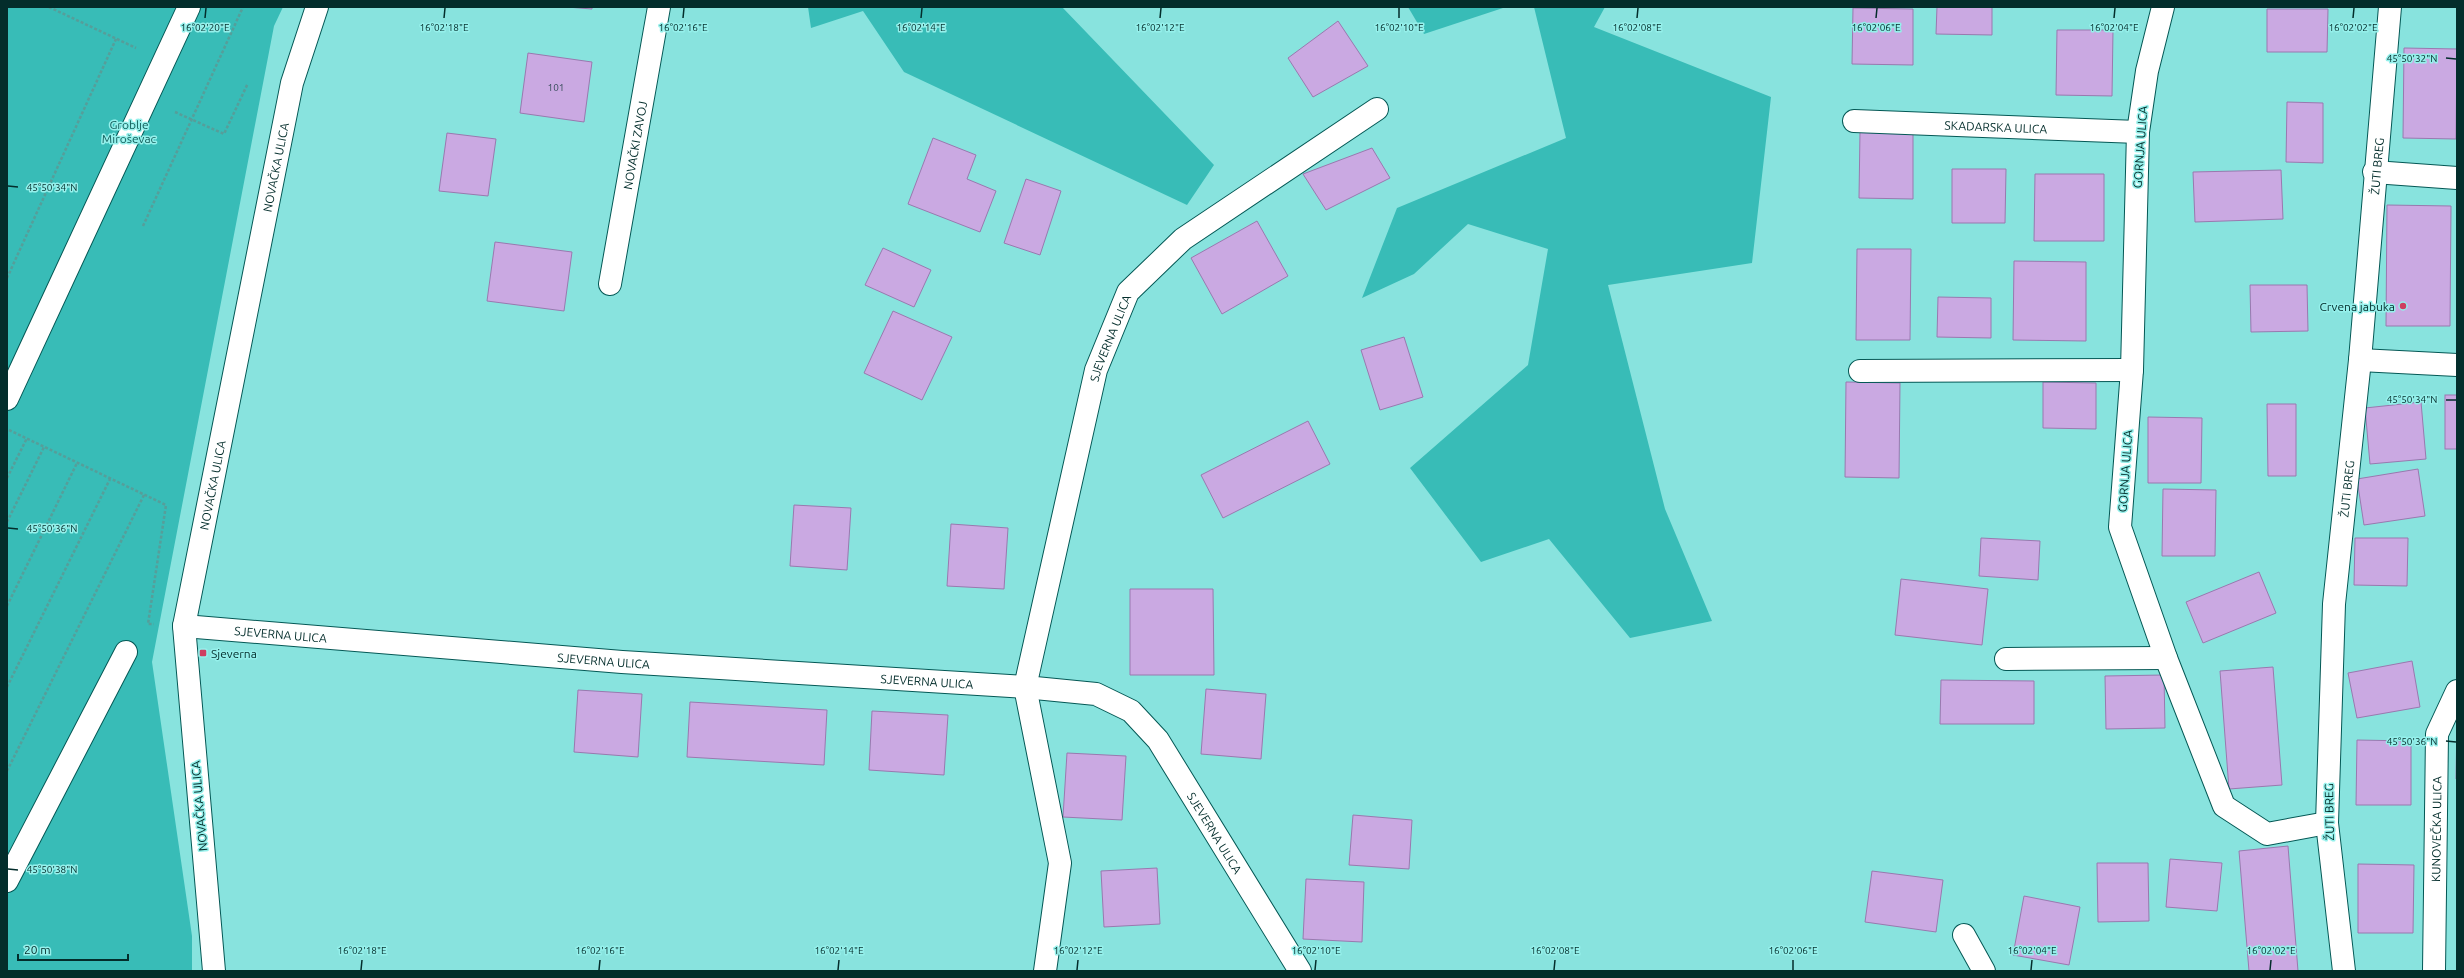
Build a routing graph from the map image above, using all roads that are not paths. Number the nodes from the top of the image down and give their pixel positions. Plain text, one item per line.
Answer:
1 (189, 7) edge
2 (317, 7) edge
3 (659, 7) edge
4 (2162, 7) edge
5 (2390, 7) edge
6 (1377, 109) dead end
7 (1854, 121) dead end
8 (2138, 132) junction
9 (2374, 172) junction
10 (2457, 178) edge
11 (610, 284) dead end
12 (2360, 360) junction
13 (2457, 365) edge
14 (2132, 370) junction
15 (1860, 371) dead end
16 (7, 399) edge
17 (184, 626) junction
18 (126, 652) dead end
19 (2166, 658) junction
20 (2006, 659) dead end
21 (1025, 687) junction
22 (2457, 691) edge
23 (2327, 823) junction
24 (7, 881) edge
25 (1964, 935) dead end
26 (214, 971) edge
27 (1045, 971) edge
28 (1300, 971) edge
29 (1984, 971) edge
30 (2344, 971) edge
31 (2434, 971) edge

1 - 16 street
2 - 17 street, NOVAČKA ULICA
3 - 11 street, NOVAČKI ZAVOJ
4 - 8 street, GORNJA ULICA
5 - 9 street, ŽUTI BREG
6 - 21 street, SJEVERNA ULICA
7 - 8 street, SKADARSKA ULICA
8 - 14 street, GORNJA ULICA
9 - 10 street
9 - 12 street, ŽUTI BREG
12 - 13 street
12 - 23 street, ŽUTI BREG
14 - 15 street
14 - 19 street, GORNJA ULICA
17 - 21 street, SJEVERNA ULICA
17 - 26 street, NOVAČKA ULICA
18 - 24 street
19 - 20 street
19 - 23 street, GORNJA ULICA
21 - 27 street, SJEVERNA ULICA
21 - 28 street, SJEVERNA ULICA
22 - 31 street, KUNOVEČKA ULICA
23 - 30 street, ŽUTI BREG
25 - 29 street

